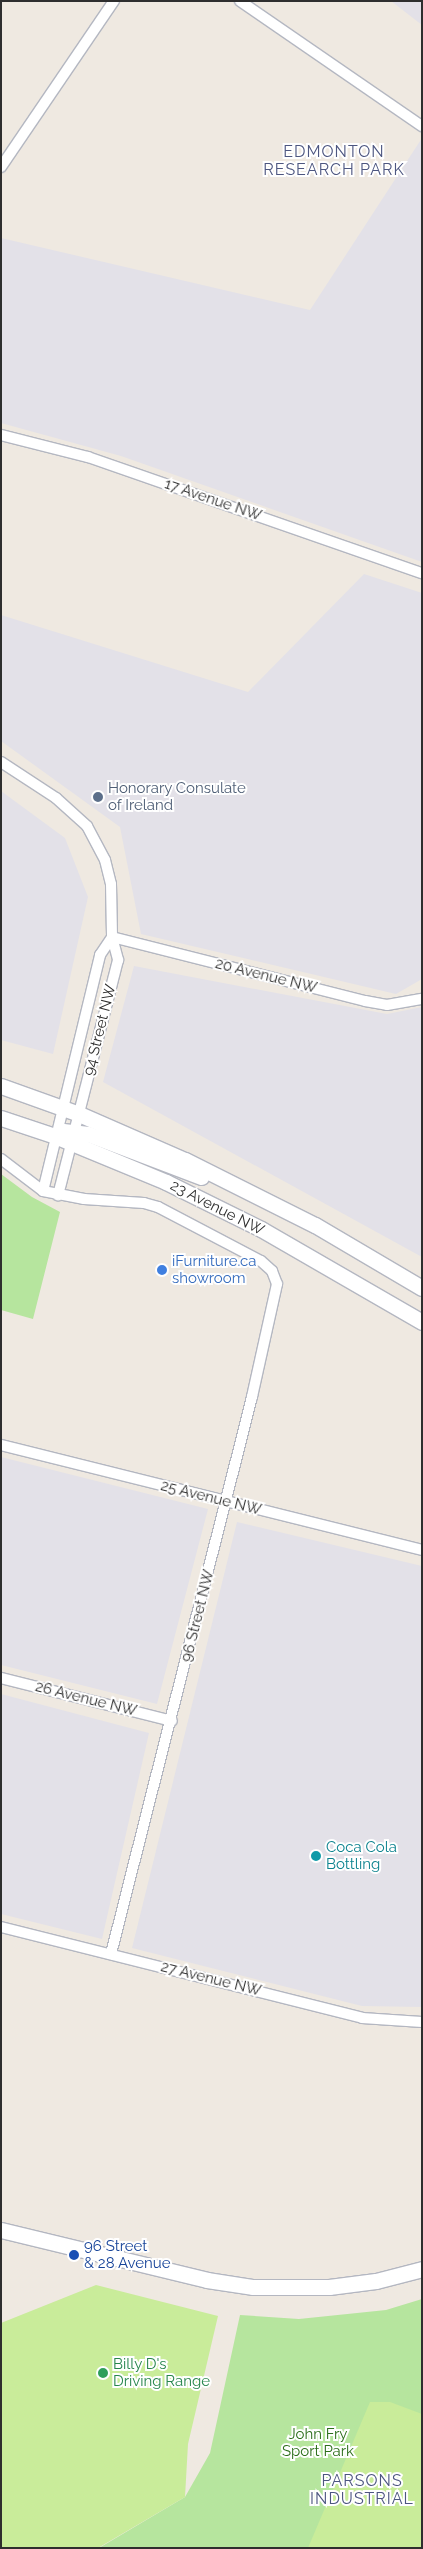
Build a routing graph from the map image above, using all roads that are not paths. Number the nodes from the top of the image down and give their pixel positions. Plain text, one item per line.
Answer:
1 (114, 1) edge
2 (240, 1) edge
3 (422, 126) edge
4 (1, 167) edge
5 (1, 435) edge
6 (422, 572) edge
7 (1, 762) edge
8 (112, 937) junction
9 (422, 999) edge
10 (1, 1086) edge
11 (61, 1112) junction
12 (1, 1118) edge
13 (75, 1127) junction
14 (55, 1136) junction
15 (1, 1159) edge
16 (43, 1190) junction
17 (58, 1195) junction
18 (275, 1277) joint
19 (422, 1288) edge
20 (401, 1309) junction
21 (422, 1318) edge
22 (422, 1323) edge
23 (1, 1445) edge
24 (225, 1502) junction
25 (422, 1550) edge
26 (1, 1678) edge
27 (172, 1721) junction
28 (1, 1927) edge
29 (112, 1954) junction
30 (422, 2022) edge
31 (1, 2230) edge
32 (422, 2269) edge

1 - 4 street
2 - 3 street
5 - 6 street, 17 Avenue NW
7 - 8 street, 94 Street NW
8 - 9 street, 20 Avenue NW
8 - 11 street, 94 Street NW
8 - 13 street, 94 Street NW
10 - 11 main road, 23 Avenue NW
11 - 13 main road, 23 Avenue NW
11 - 14 street, 94 Street NW
12 - 14 main road, 23 Avenue NW
13 - 14 main road, 23 Avenue NW
13 - 17 street, 94 Street NW
13 - 19 main road, 23 Avenue NW
13 - 20 main road, 23 Avenue NW
14 - 16 street, 94 Street NW
15 - 16 street, 23 Avenue NW
16 - 17 street, 23 Avenue NW
17 - 18 street, 23 Avenue NW
18 - 24 street, 96 Street NW
20 - 21 main road
20 - 22 main road
23 - 24 street, 25 Avenue NW
24 - 25 street, 25 Avenue NW
24 - 27 street, 96 Street NW
26 - 27 street, 26 Avenue NW
27 - 29 street, 96 Street NW
28 - 29 street, 27 Avenue NW
29 - 30 street, 27 Avenue NW
31 - 32 main road

